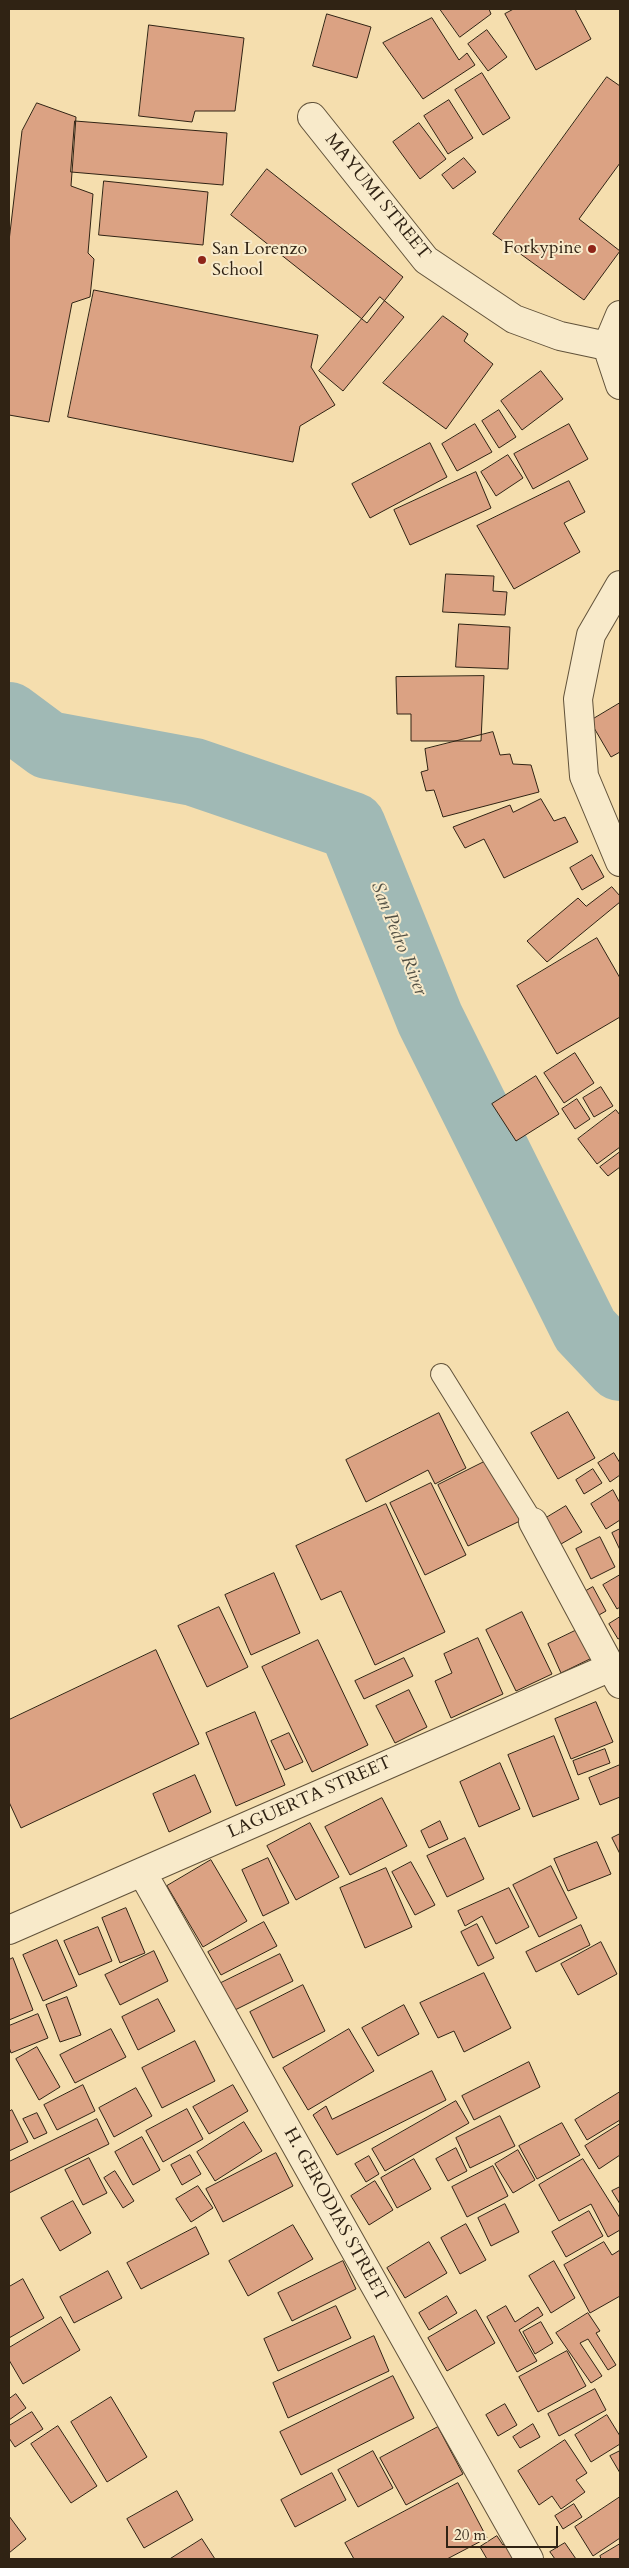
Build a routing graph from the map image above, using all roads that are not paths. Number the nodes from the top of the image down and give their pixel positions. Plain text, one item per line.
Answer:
1 (312, 117) dead end
2 (620, 314) edge
3 (607, 346) junction
4 (620, 385) edge
5 (620, 586) edge
6 (620, 862) edge
7 (441, 1374) dead end
8 (533, 1522) joint
9 (615, 1676) edge
10 (142, 1872) junction
11 (9, 1930) edge
12 (529, 2559) edge

1 - 3 street, MAYUMI STREET
2 - 3 street
3 - 4 street
5 - 6 street
7 - 8 lane
8 - 9 street
9 - 10 street, LAGUERTA STREET
10 - 11 street, LAGUERTA STREET
10 - 12 street, H. GERODIAS STREET

